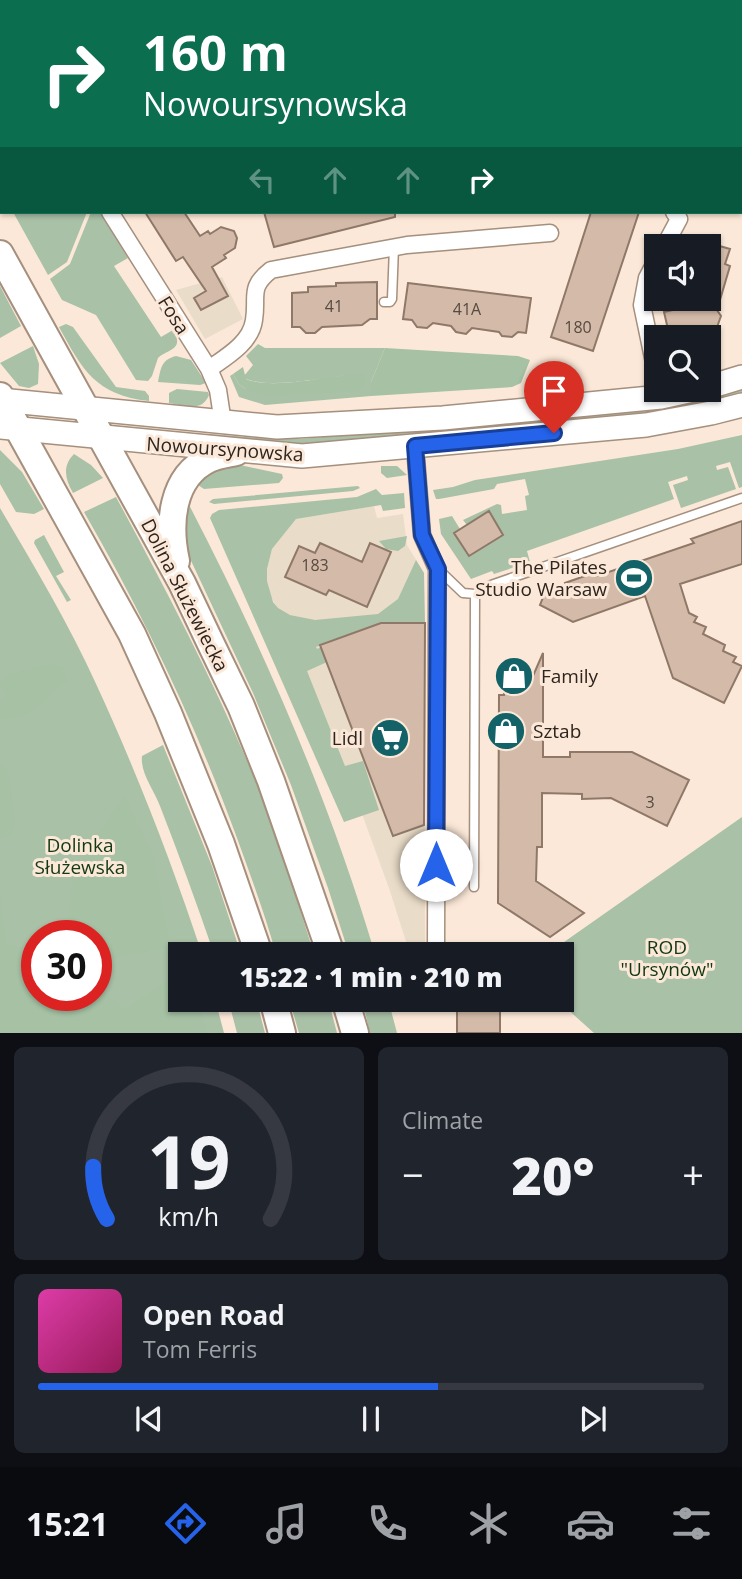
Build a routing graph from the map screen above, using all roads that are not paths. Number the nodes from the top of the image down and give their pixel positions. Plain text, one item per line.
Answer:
1 (111, 214) edge
2 (675, 214) edge
3 (550, 233) dead end
4 (671, 234) edge
5 (394, 247) junction
6 (0, 254) edge
7 (644, 288) edge
8 (384, 302) dead end
9 (646, 325) edge
10 (209, 369) junction
11 (742, 377) edge
12 (721, 383) edge
13 (644, 396) edge
14 (742, 405) edge
15 (86, 408) junction
16 (4, 410) edge
17 (223, 423) junction
18 (102, 438) junction
19 (415, 446) junction
20 (236, 452) junction
21 (742, 498) edge
22 (438, 569) junction
23 (182, 583) junction
24 (475, 594) junction
25 (474, 887) dead end
26 (256, 942) edge
27 (327, 942) edge
28 (436, 942) edge
29 (276, 1012) edge
30 (349, 1012) edge
31 (282, 1033) edge
32 (355, 1033) edge

1 - 10 street, Fosa
2 - 4 street
3 - 5 street
5 - 8 lane
5 - 10 street
6 - 15 main road, Dolina Służewiecka
7 - 9 street
10 - 17 street, Fosa
11 - 12 street
13 - 17 street, Nowoursynowska
14 - 19 street, Nowoursynowska
15 - 16 street, Nowoursynowska
15 - 17 street, Nowoursynowska
15 - 18 main road, Dolina Służewiecka
16 - 18 street, Nowoursynowska
16 - 26 main road
18 - 20 street, Nowoursynowska
18 - 23 main road, Dolina Służewiecka
19 - 20 street, Nowoursynowska
19 - 22 street
20 - 23 main road
21 - 24 lane
22 - 24 lane
22 - 28 street
23 - 27 main road, Dolina Służewiecka
24 - 25 lane
29 - 31 main road
30 - 32 main road

